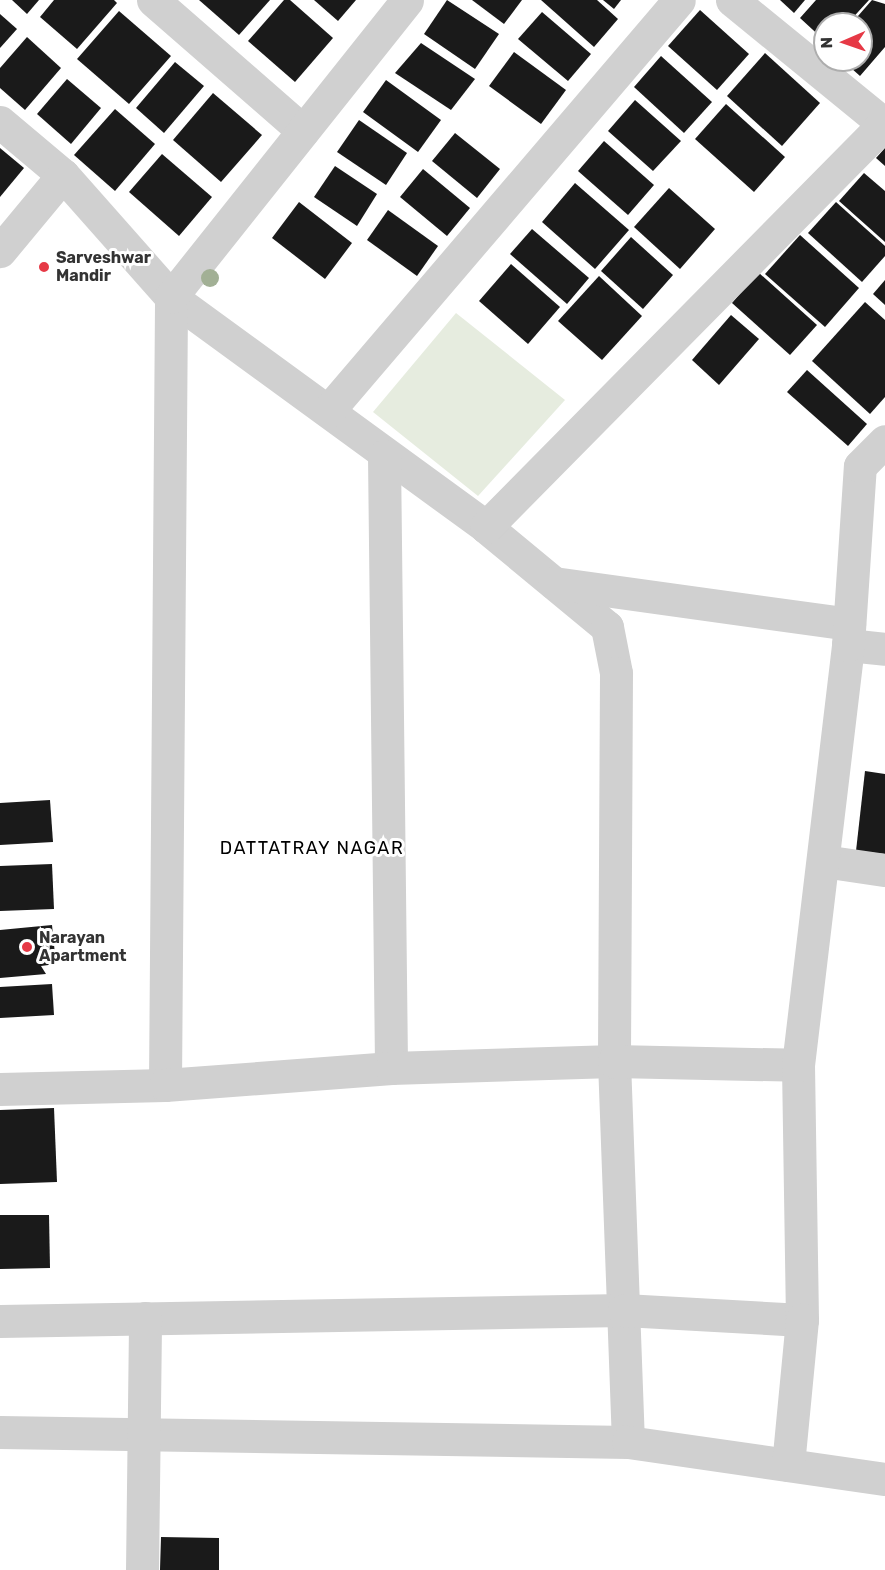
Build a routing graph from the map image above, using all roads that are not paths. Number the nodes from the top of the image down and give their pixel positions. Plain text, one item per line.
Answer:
1 (153, 0) edge
2 (407, 0) edge
3 (679, 0) edge
4 (732, 0) edge
5 (0, 122) edge
6 (884, 124) edge
7 (303, 131) junction
8 (63, 175) junction
9 (0, 251) edge
10 (171, 297) junction
11 (328, 411) junction
12 (885, 441) edge
13 (384, 456) junction
14 (486, 527) junction
15 (554, 584) junction
16 (849, 635) junction
17 (885, 649) edge
18 (823, 861) junction
19 (885, 870) edge
20 (614, 1061) junction
21 (798, 1065) junction
22 (392, 1068) junction
23 (165, 1085) junction
24 (0, 1089) edge
25 (624, 1310) junction
26 (145, 1318) junction
27 (802, 1320) junction
28 (0, 1321) edge
29 (0, 1432) edge
30 (141, 1434) junction
31 (628, 1442) junction
32 (788, 1465) junction
33 (885, 1479) edge
34 (142, 1570) edge

1 - 7 street
2 - 7 street
3 - 11 street
4 - 6 street
5 - 8 street
6 - 14 street
7 - 10 street
8 - 9 street
8 - 10 street
10 - 11 street
10 - 23 street
11 - 13 street
12 - 16 street
13 - 14 street
13 - 22 street
14 - 15 street
15 - 16 street
15 - 20 street
16 - 17 street
16 - 18 street
18 - 19 street
18 - 21 street
20 - 21 street
20 - 22 street
20 - 25 street
21 - 27 street
22 - 23 street
23 - 24 street
25 - 26 street
25 - 27 street
25 - 31 street
26 - 28 street
26 - 30 street
27 - 32 street
29 - 30 street
30 - 31 street
30 - 34 street
31 - 32 street
32 - 33 street

